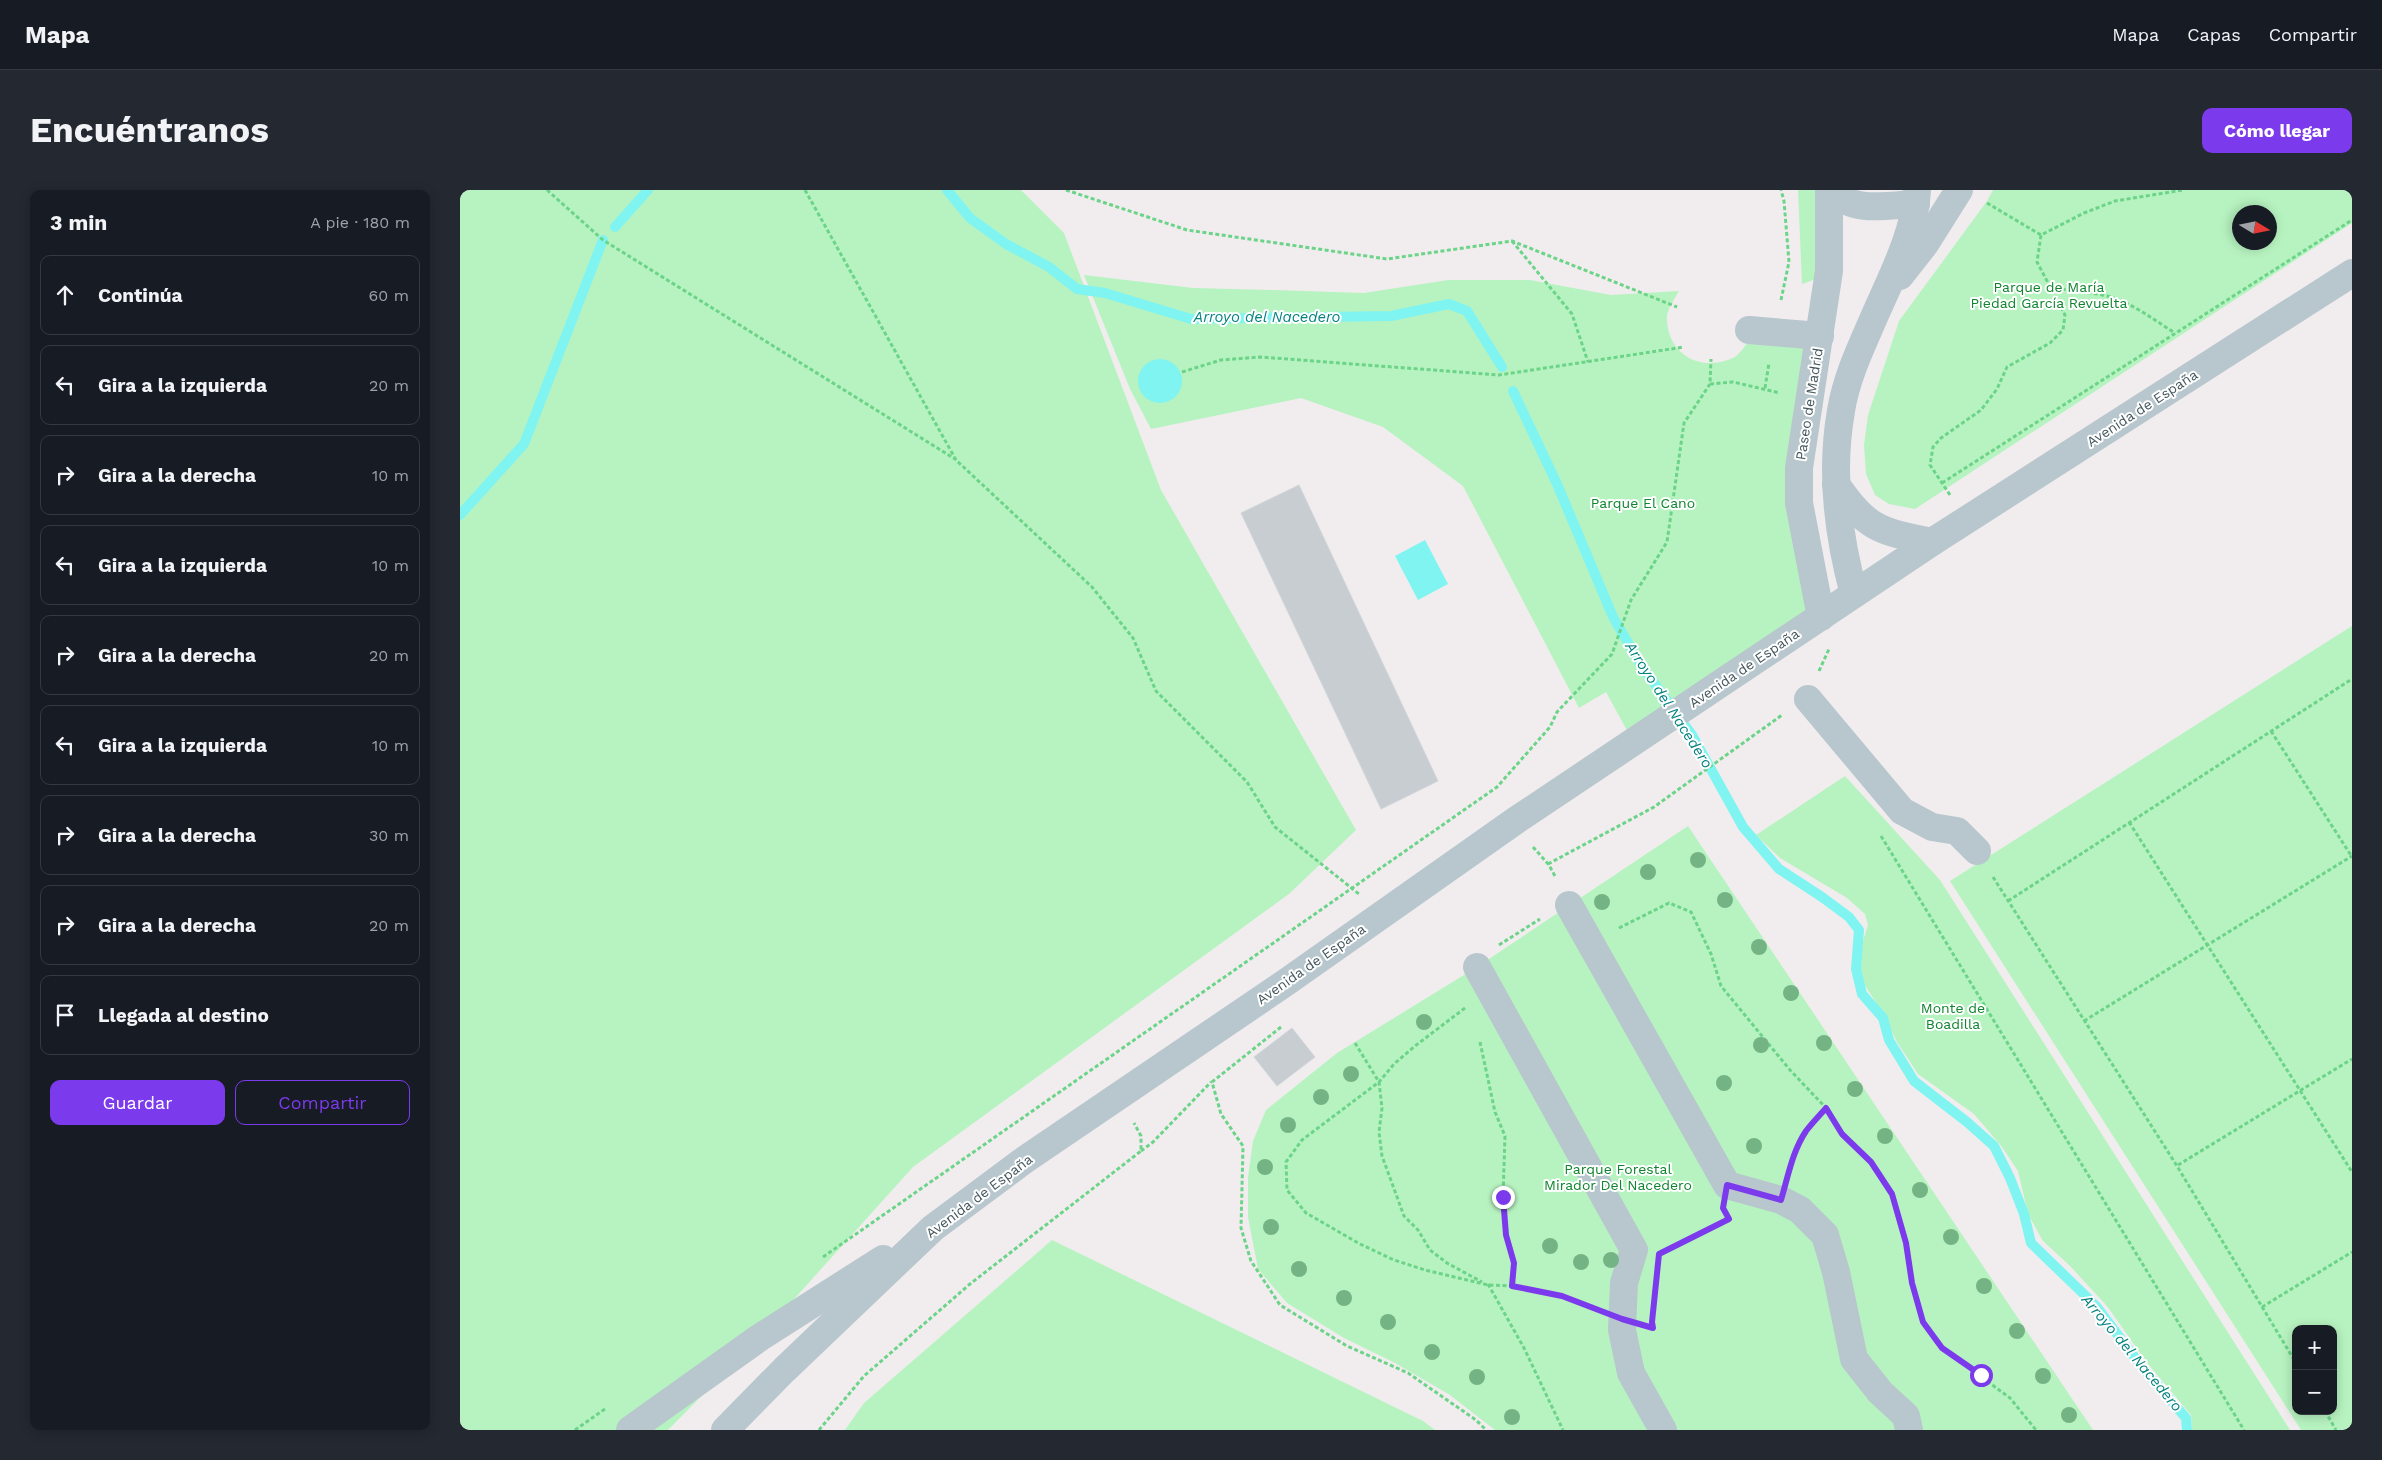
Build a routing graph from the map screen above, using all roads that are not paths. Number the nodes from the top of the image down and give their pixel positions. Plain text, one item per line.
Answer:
1 (1831, 190) edge
2 (1960, 190) edge
3 (1916, 197) edge
4 (2352, 272) edge
5 (1882, 299) junction
6 (1762, 331) road end
7 (1820, 336) junction
8 (1836, 484) junction
9 (1932, 542) junction
10 (1854, 594) junction
11 (1821, 617) junction
12 (1808, 699) dead end
13 (1977, 851) dead end
14 (1569, 905) dead end
15 (1477, 967) dead end
16 (933, 1228) junction
17 (630, 1430) edge
18 (725, 1430) edge
19 (1663, 1430) edge
20 (1909, 1430) edge

1 - 3 street
1 - 7 street, Paseo de Madrid
2 - 5 street
3 - 5 street
4 - 9 street, Avenida de España
5 - 8 street
6 - 7 street
7 - 11 street, Paseo de Madrid
8 - 9 street
8 - 10 street
9 - 10 street, Avenida de España
10 - 11 street, Avenida de España
11 - 16 street, Avenida de España
12 - 13 street
14 - 20 street
15 - 19 street
16 - 17 street
16 - 18 street, Avenida de España

